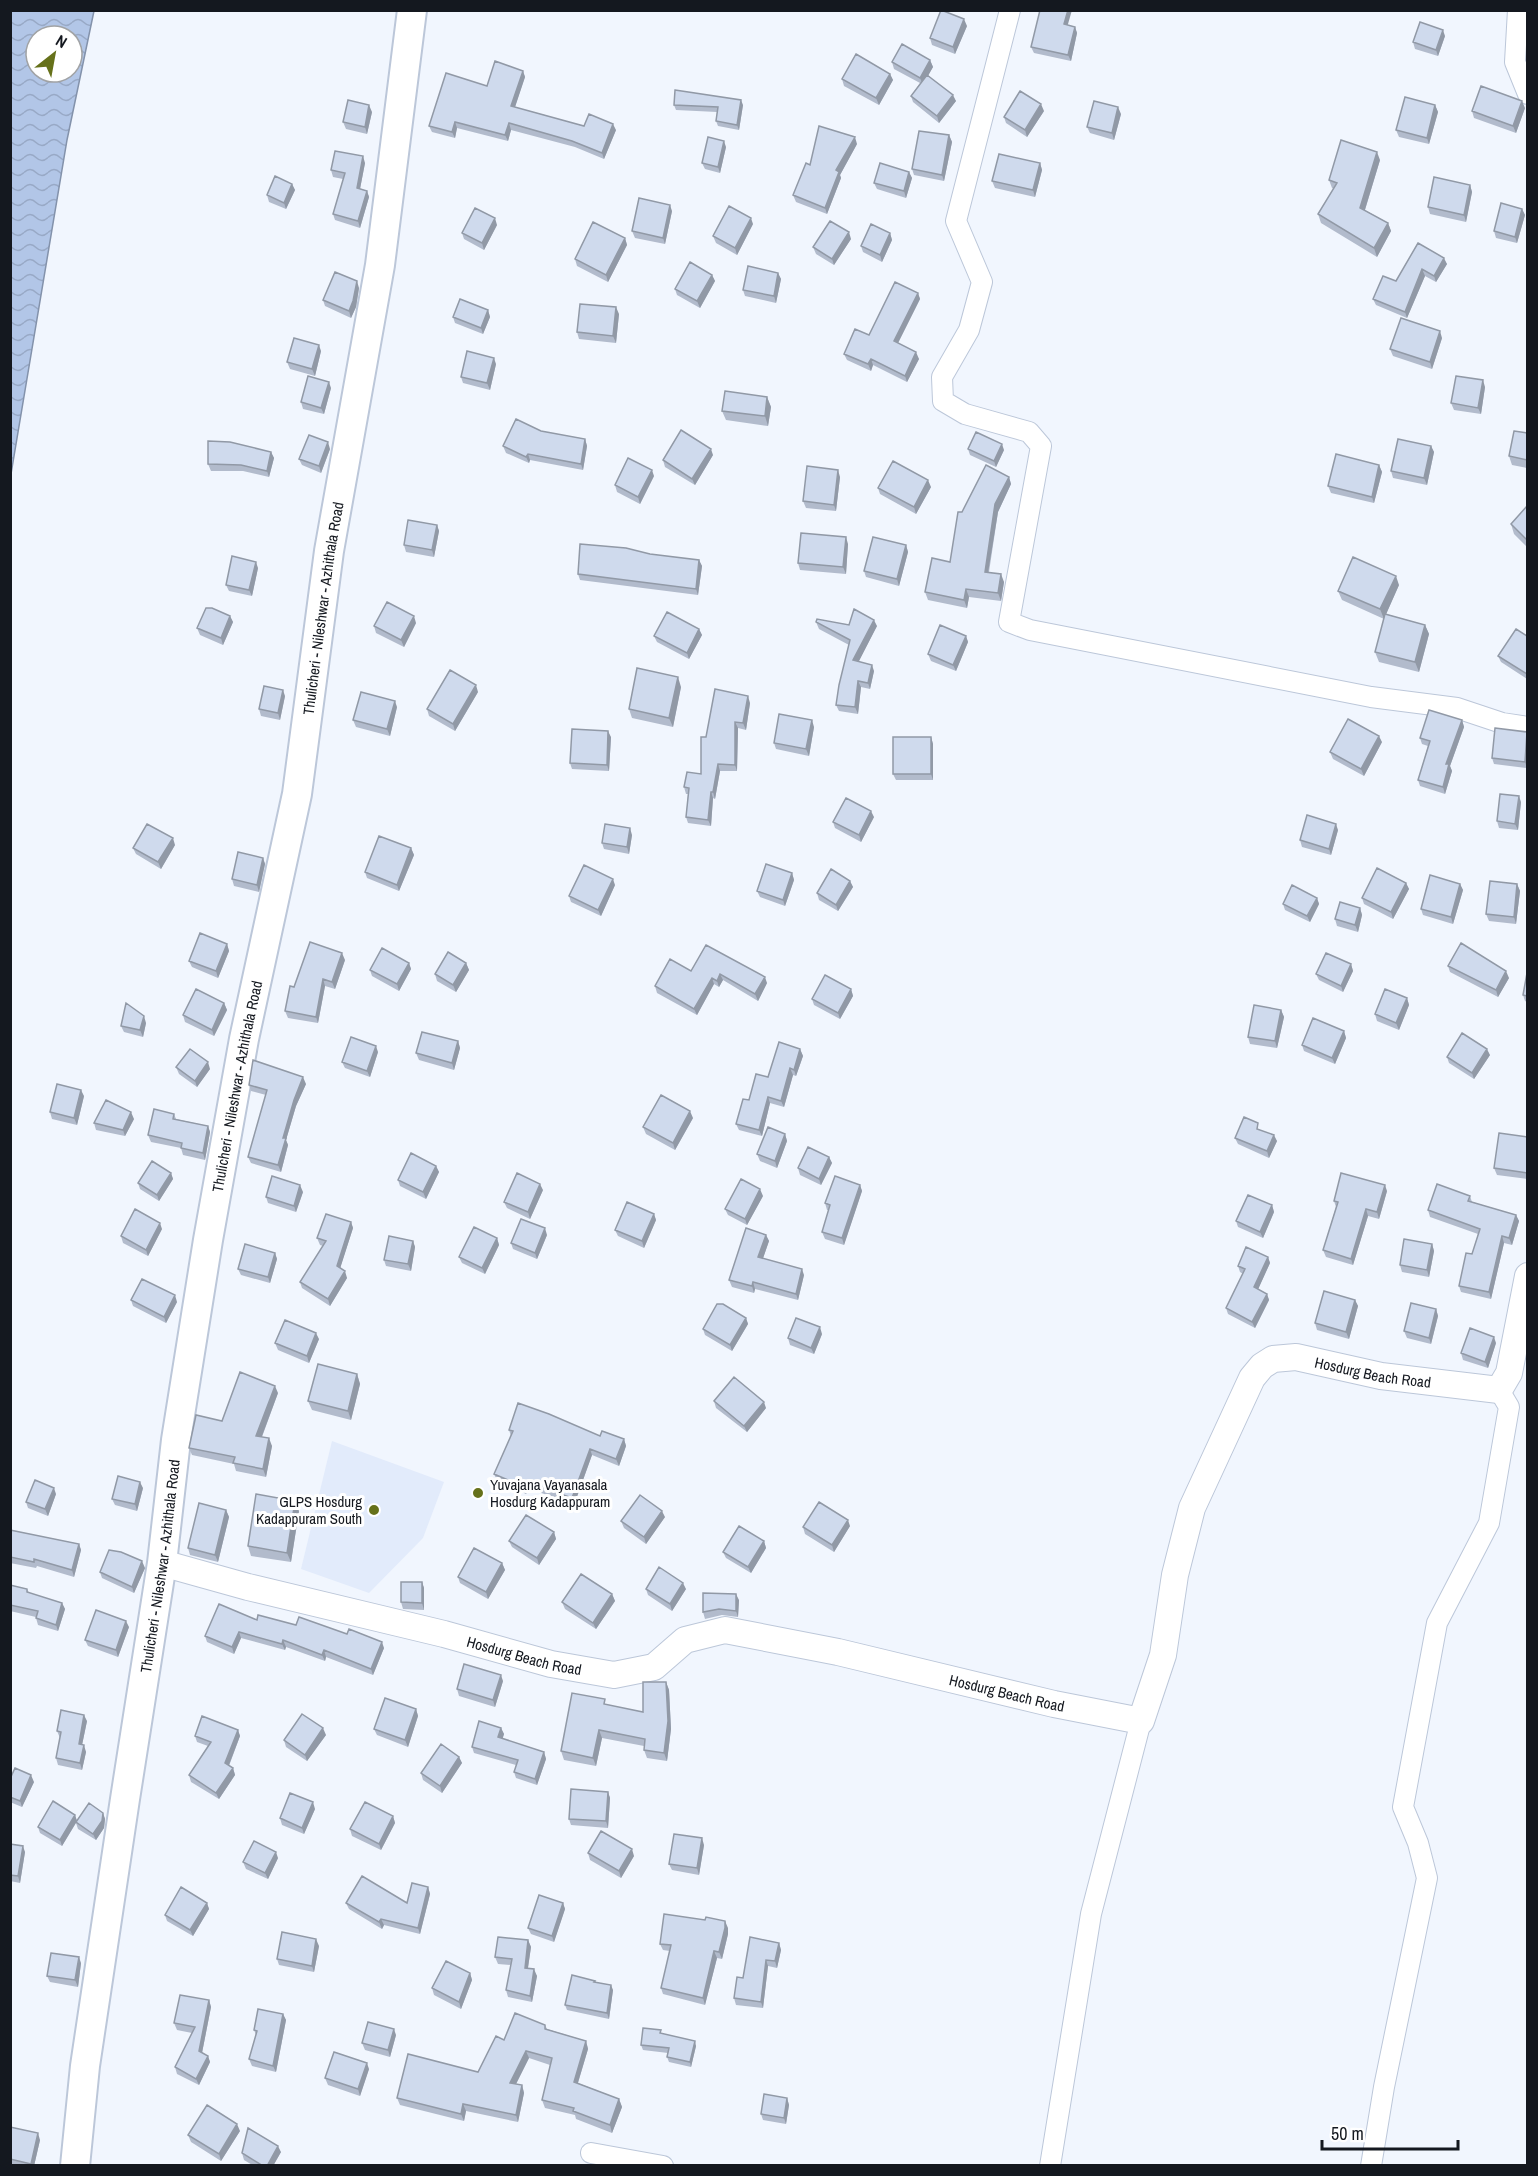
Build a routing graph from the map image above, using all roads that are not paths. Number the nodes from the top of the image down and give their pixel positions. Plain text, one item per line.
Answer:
1 (412, 10) edge
2 (1010, 10) edge
3 (1518, 10) edge
4 (1527, 94) edge
5 (1527, 727) edge
6 (1527, 1276) edge
7 (1499, 1390) junction
8 (162, 1563) junction
9 (1141, 1721) junction
10 (591, 2153) dead end
11 (75, 2166) edge
12 (663, 2166) edge
13 (1050, 2166) edge
14 (1371, 2166) edge

1 - 8 main road, Thulicheri - Nileshwar - Azhithala Road
2 - 5 street
3 - 4 street
6 - 7 street
7 - 9 street, Hosdurg Beach Road
7 - 14 street
8 - 9 street, Hosdurg Beach Road
8 - 11 main road, Thulicheri - Nileshwar - Azhithala Road
9 - 13 street
10 - 12 street

